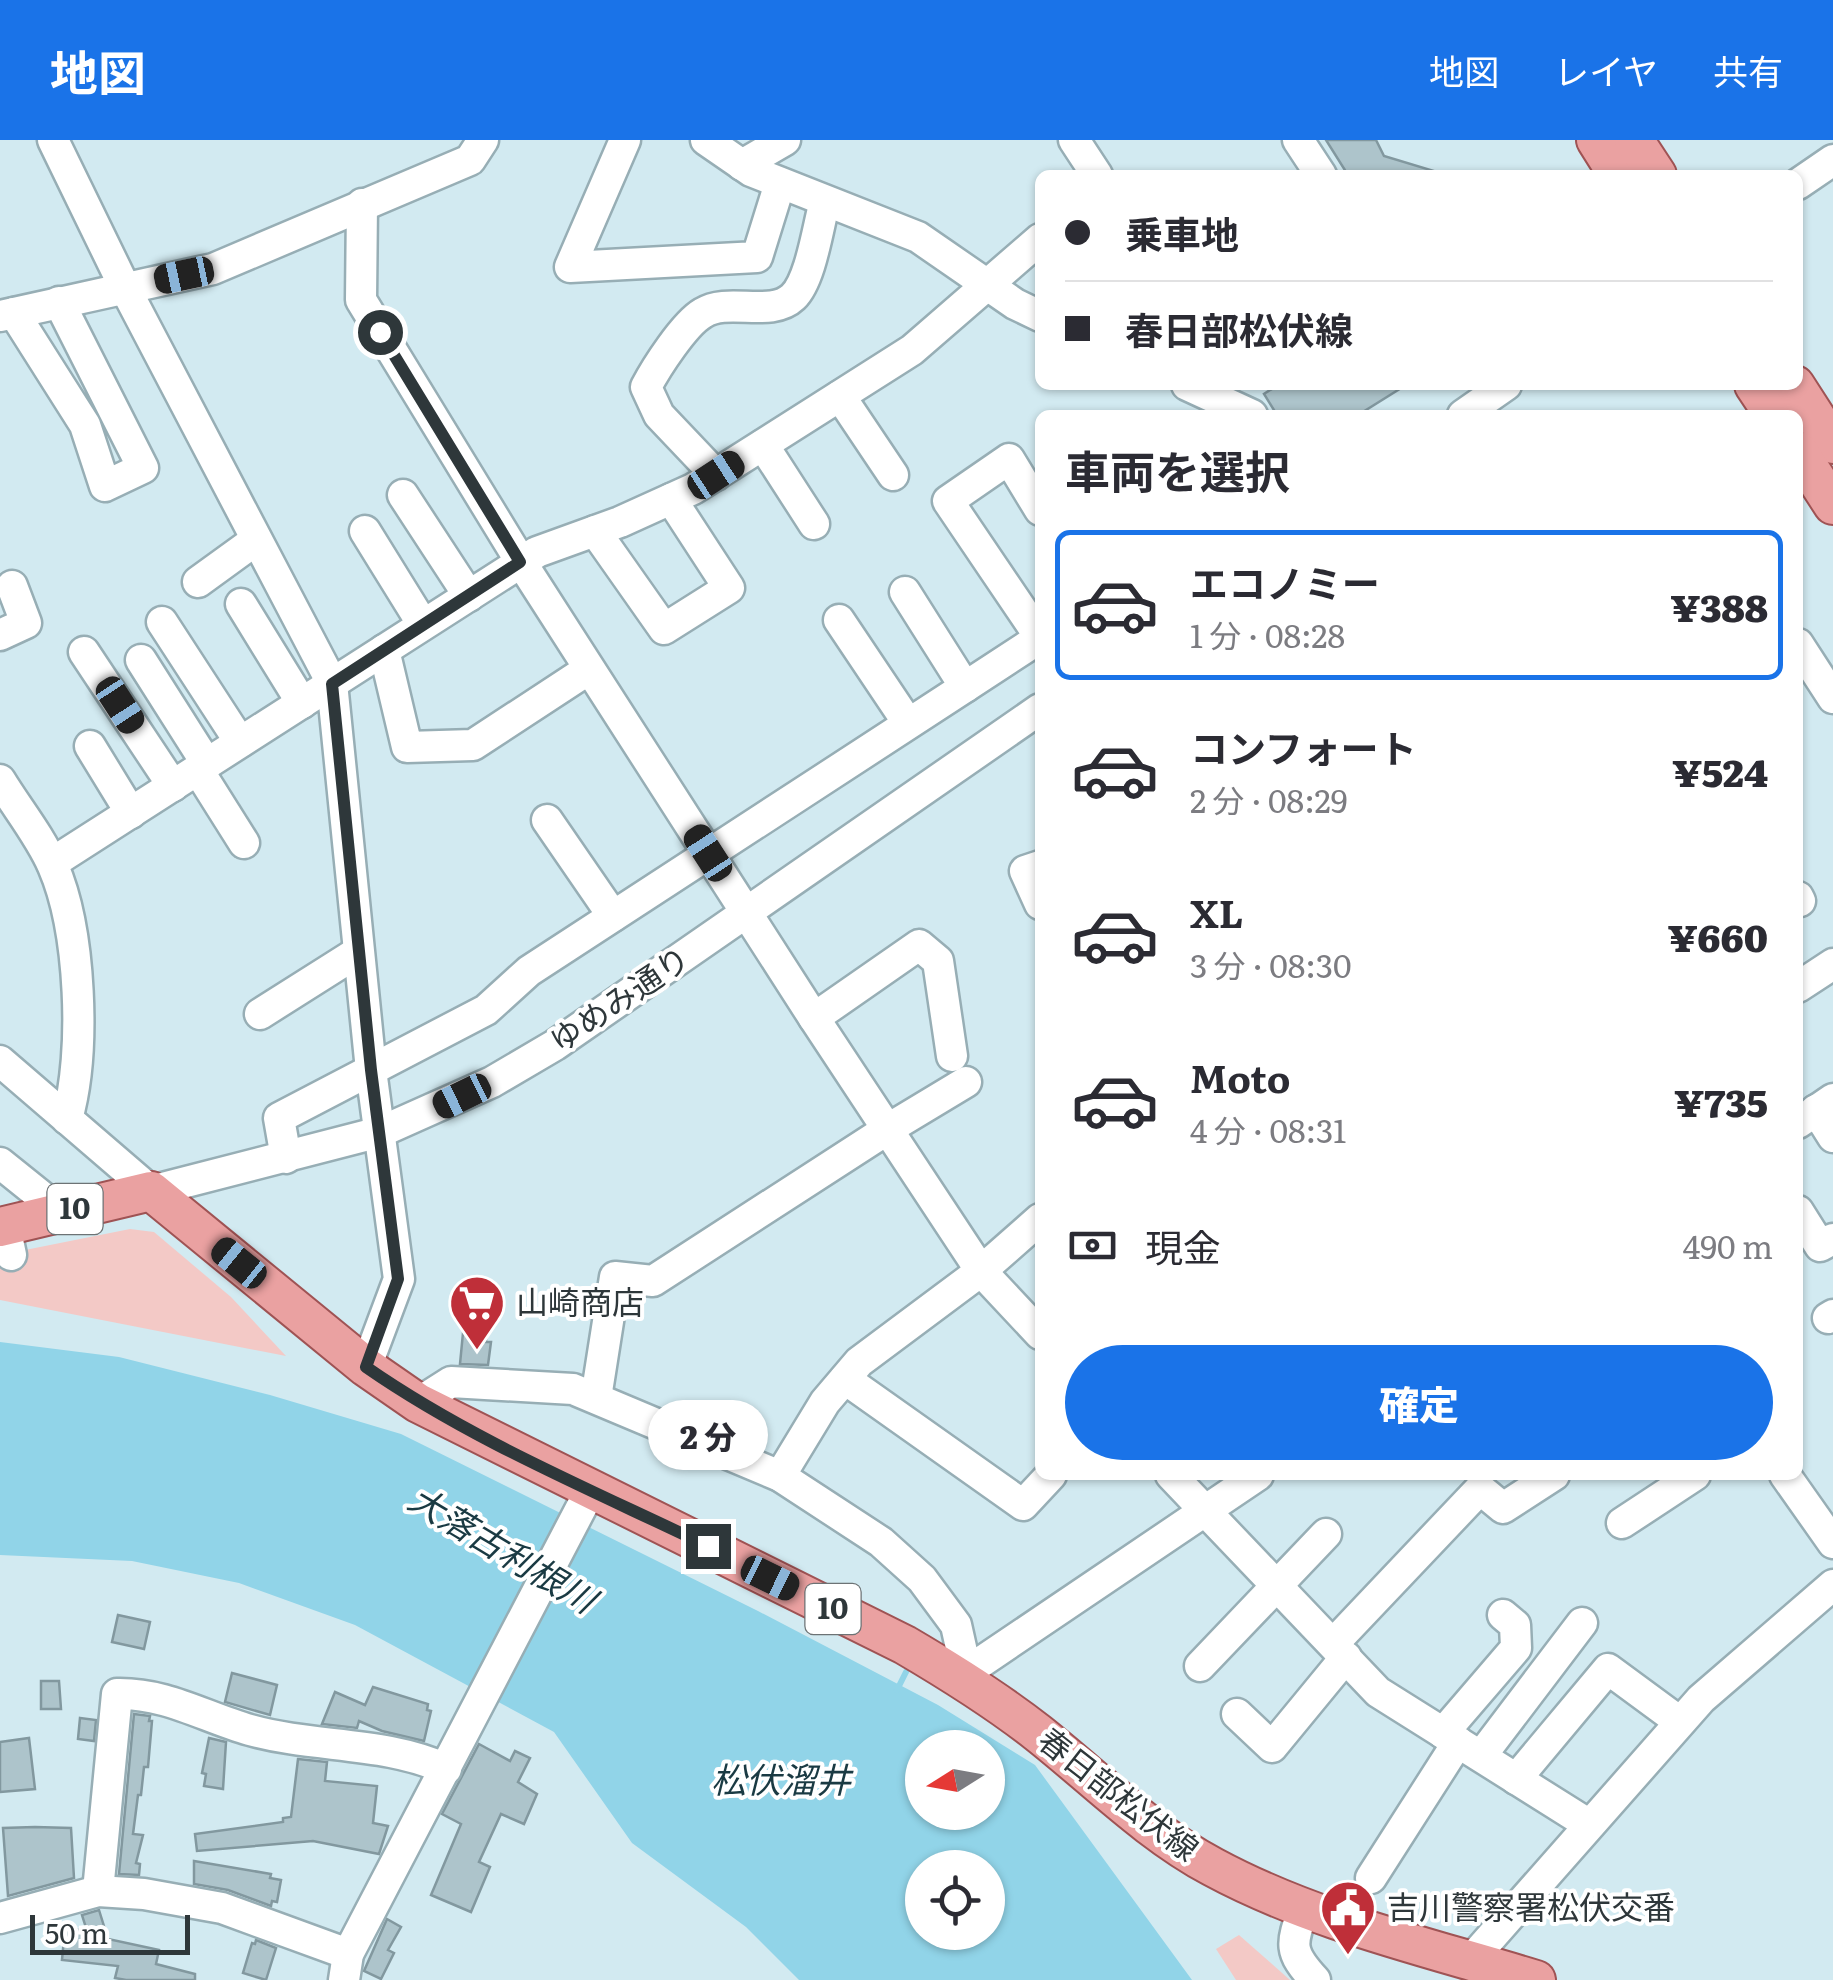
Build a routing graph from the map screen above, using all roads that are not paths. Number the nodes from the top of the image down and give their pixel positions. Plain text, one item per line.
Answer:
1 (53, 140) edge
2 (483, 140) edge
3 (625, 140) edge
4 (706, 140) edge
5 (785, 140) edge
6 (1074, 140) edge
7 (1298, 140) edge
8 (1596, 140) edge
9 (1634, 140) edge
10 (1833, 160) edge
11 (742, 165) junction
12 (1094, 170) edge
13 (1318, 170) edge
14 (1615, 170) edge
15 (1655, 170) edge
16 (1803, 181) edge
17 (780, 183) junction
18 (824, 201) junction
19 (362, 204) junction
20 (1035, 244) edge
21 (989, 284) junction
22 (124, 288) junction
23 (59, 302) junction
24 (7, 314) edge
25 (1035, 314) edge
26 (1199, 390) edge
27 (1499, 390) edge
28 (1797, 390) edge
29 (840, 396) junction
30 (1241, 410) edge
31 (1470, 410) edge
32 (1833, 444) edge
33 (762, 445) junction
34 (1803, 459) edge
35 (716, 475) junction
36 (893, 476) dead end
37 (403, 495) dead end
38 (671, 499) junction
39 (1035, 502) edge
40 (1833, 505) edge
41 (814, 524) dead end
42 (365, 531) dead end
43 (595, 531) junction
44 (256, 540) junction
45 (520, 562) junction
46 (198, 582) dead end
47 (12, 586) dead end
48 (905, 592) dead end
49 (469, 596) junction
50 (241, 604) dead end
51 (840, 620) dead end
52 (162, 622) dead end
53 (422, 624) junction
54 (1035, 631) edge
55 (0, 636) edge
56 (1035, 641) edge
57 (384, 650) junction
58 (84, 652) dead end
59 (1803, 652) edge
60 (141, 660) dead end
61 (589, 669) junction
62 (332, 684) junction
63 (965, 687) junction
64 (1833, 698) edge
65 (302, 703) junction
66 (1035, 712) edge
67 (908, 724) junction
68 (240, 742) junction
69 (90, 746) dead end
70 (192, 773) junction
71 (0, 780) edge
72 (131, 813) junction
73 (547, 820) dead end
74 (244, 843) dead end
75 (708, 853) junction
76 (52, 864) junction
77 (1035, 867) edge
78 (1035, 893) edge
79 (746, 913) junction
80 (613, 916) junction
81 (358, 952) junction
82 (1833, 964) edge
83 (1803, 984) edge
84 (260, 1014) dead end
85 (814, 1018) junction
86 (0, 1061) edge
87 (371, 1070) junction
88 (1815, 1111) edge
89 (68, 1119) junction
90 (888, 1129) junction
91 (380, 1132) junction
92 (1833, 1137) edge
93 (286, 1158) junction
94 (0, 1163) edge
95 (151, 1191) junction
96 (62, 1212) junction
97 (1803, 1219) edge
98 (1035, 1223) edge
99 (5, 1236) edge
100 (1833, 1239) edge
101 (982, 1271) junction
102 (1035, 1329) edge
103 (366, 1367) junction
104 (846, 1379) junction
105 (596, 1398) junction
106 (418, 1404) junction
107 (780, 1476) junction
108 (1046, 1480) edge
109 (1176, 1480) edge
110 (1250, 1480) edge
111 (1546, 1480) edge
112 (1688, 1480) edge
113 (1789, 1480) edge
114 (586, 1499) junction
115 (1204, 1510) junction
116 (1622, 1523) dead end
117 (1326, 1534) dead end
118 (1833, 1543) edge
119 (1275, 1584) junction
120 (1833, 1585) edge
121 (1504, 1615) dead end
122 (1582, 1623) dead end
123 (1340, 1651) junction
124 (1200, 1666) dead end
125 (959, 1677) junction
126 (1237, 1714) dead end
127 (1680, 1722) junction
128 (1461, 1744) junction
129 (446, 1769) junction
130 (1516, 1778) junction
131 (1588, 1824) junction
132 (1370, 1878) dead end
133 (98, 1891) junction
134 (1304, 1908) junction
135 (0, 1918) edge
136 (1471, 1960) junction
137 (346, 1967) edge
138 (1315, 1980) edge
139 (1536, 1980) edge

1 - 22 street
2 - 19 street
3 - 17 street
4 - 11 street
5 - 11 street
6 - 12 street
7 - 13 street
8 - 14 main road
9 - 15 main road
10 - 16 street
11 - 17 street
17 - 18 street
18 - 21 street
18 - 35 street
19 - 22 street
19 - 45 street
20 - 21 street
21 - 25 street
21 - 29 street
22 - 23 street
22 - 44 street
23 - 24 street
23 - 24 street
26 - 30 street
27 - 31 street
28 - 32 main road
29 - 33 street
29 - 36 street
33 - 35 street
33 - 41 street
34 - 40 main road
35 - 38 street
37 - 49 street
38 - 43 street
38 - 43 street
39 - 54 street
42 - 53 street
43 - 45 street
44 - 46 street
44 - 62 street
45 - 49 street
45 - 61 street
47 - 55 street
48 - 63 street
49 - 53 street
50 - 65 street
51 - 67 street
52 - 68 street
53 - 57 street
56 - 63 street
57 - 61 street
57 - 62 street
58 - 70 street
59 - 64 street
60 - 70 street
61 - 75 street
62 - 65 street
62 - 81 street
63 - 67 street
65 - 68 street
66 - 79 street, ゆめみ通り
67 - 75 street
68 - 70 street
69 - 72 street
70 - 72 street
70 - 74 street
71 - 76 street
72 - 76 street
73 - 80 street
75 - 79 street
75 - 80 street
76 - 89 street
77 - 78 street
79 - 85 street
79 - 91 street, ゆめみ通り
80 - 87 street
81 - 84 street
81 - 87 street
82 - 83 street
85 - 90 street
85 - 90 street
86 - 89 street
87 - 91 street
87 - 93 street
88 - 92 street
89 - 95 street
90 - 101 street
90 - 105 street
91 - 93 street, ゆめみ通り
91 - 103 street
93 - 95 street, ゆめみ通り
94 - 96 street
95 - 96 main road, 10
95 - 103 main road, 春日部松伏線 / 10
96 - 99 main road, 10
97 - 100 street
98 - 101 street
101 - 102 street
101 - 104 street
103 - 106 main road, 春日部松伏線 / 10
104 - 107 street
104 - 108 street
105 - 106 street
105 - 107 street
106 - 114 main road, 春日部松伏線 / 10
107 - 125 street
109 - 115 street
110 - 115 street
111 - 123 street
112 - 116 street
113 - 118 street
114 - 125 main road, 春日部松伏線 / 10
114 - 129 street
115 - 119 street
115 - 125 street
117 - 119 street
119 - 123 street
119 - 124 street
120 - 127 street
121 - 128 street
122 - 128 street
123 - 126 street
123 - 128 street
125 - 134 main road, 春日部松伏線 / 10
127 - 130 street
127 - 131 street
128 - 130 street
128 - 132 street
129 - 133 street
129 - 137 street
130 - 131 street
131 - 136 street
133 - 135 street
133 - 137 street
134 - 136 main road, 春日部松伏線 / 10
134 - 138 street
136 - 139 main road, 春日部松伏線 / 10

